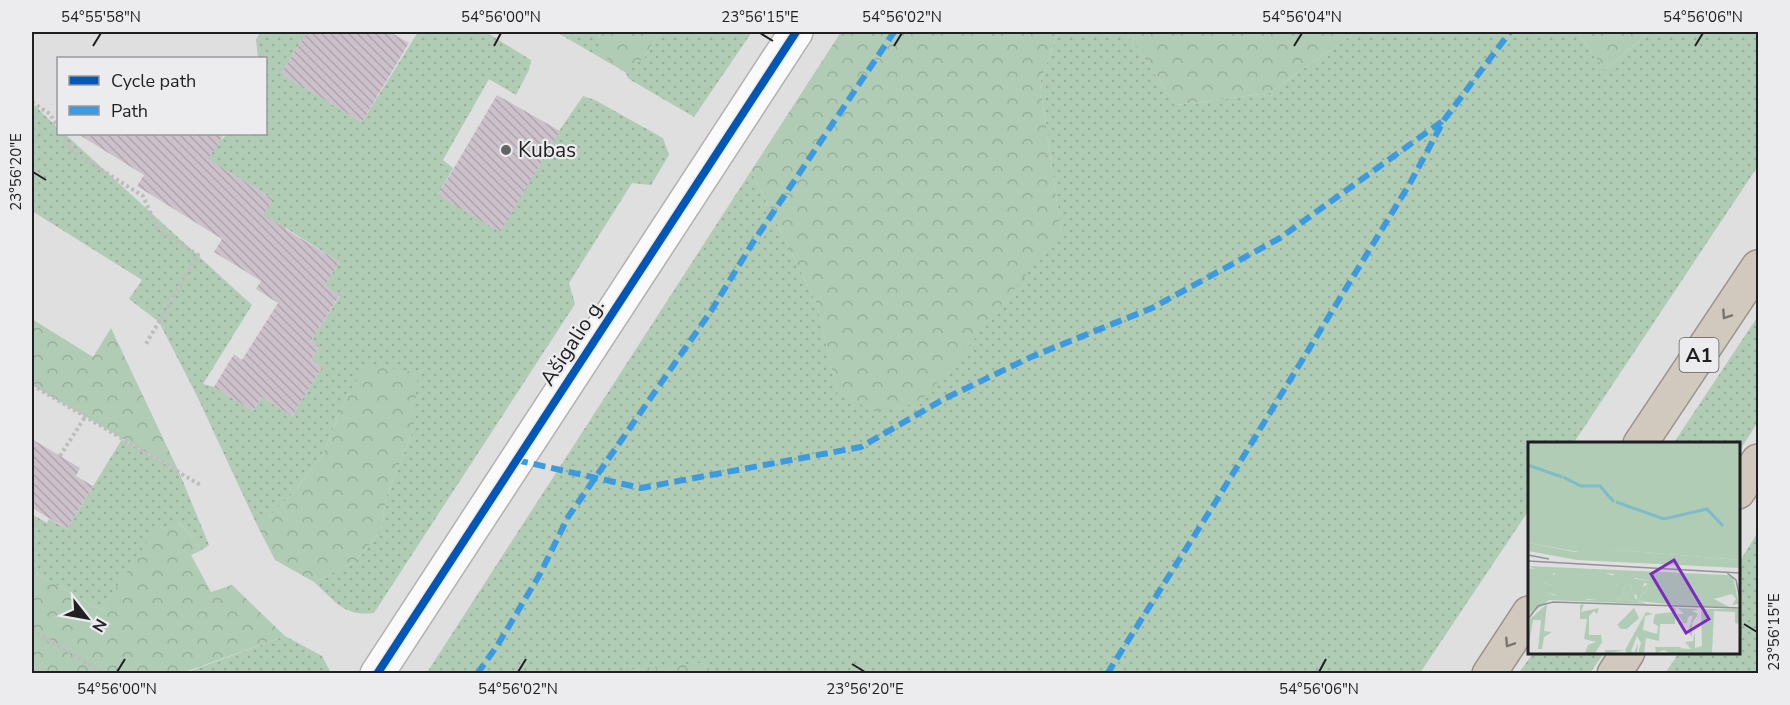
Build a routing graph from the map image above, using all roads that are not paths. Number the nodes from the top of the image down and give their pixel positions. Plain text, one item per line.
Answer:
1 (796, 32) edge
2 (1758, 267) edge
3 (1641, 442) edge
4 (1758, 461) edge
5 (1739, 489) edge
6 (1528, 615) edge
7 (1627, 654) edge
8 (378, 674) edge
9 (1489, 674) edge
10 (1614, 674) edge

1 - 8 street, Ašigalio g.
2 -> 3 highway, A1
4 - 5 highway
6 -> 9 highway
7 - 10 highway

